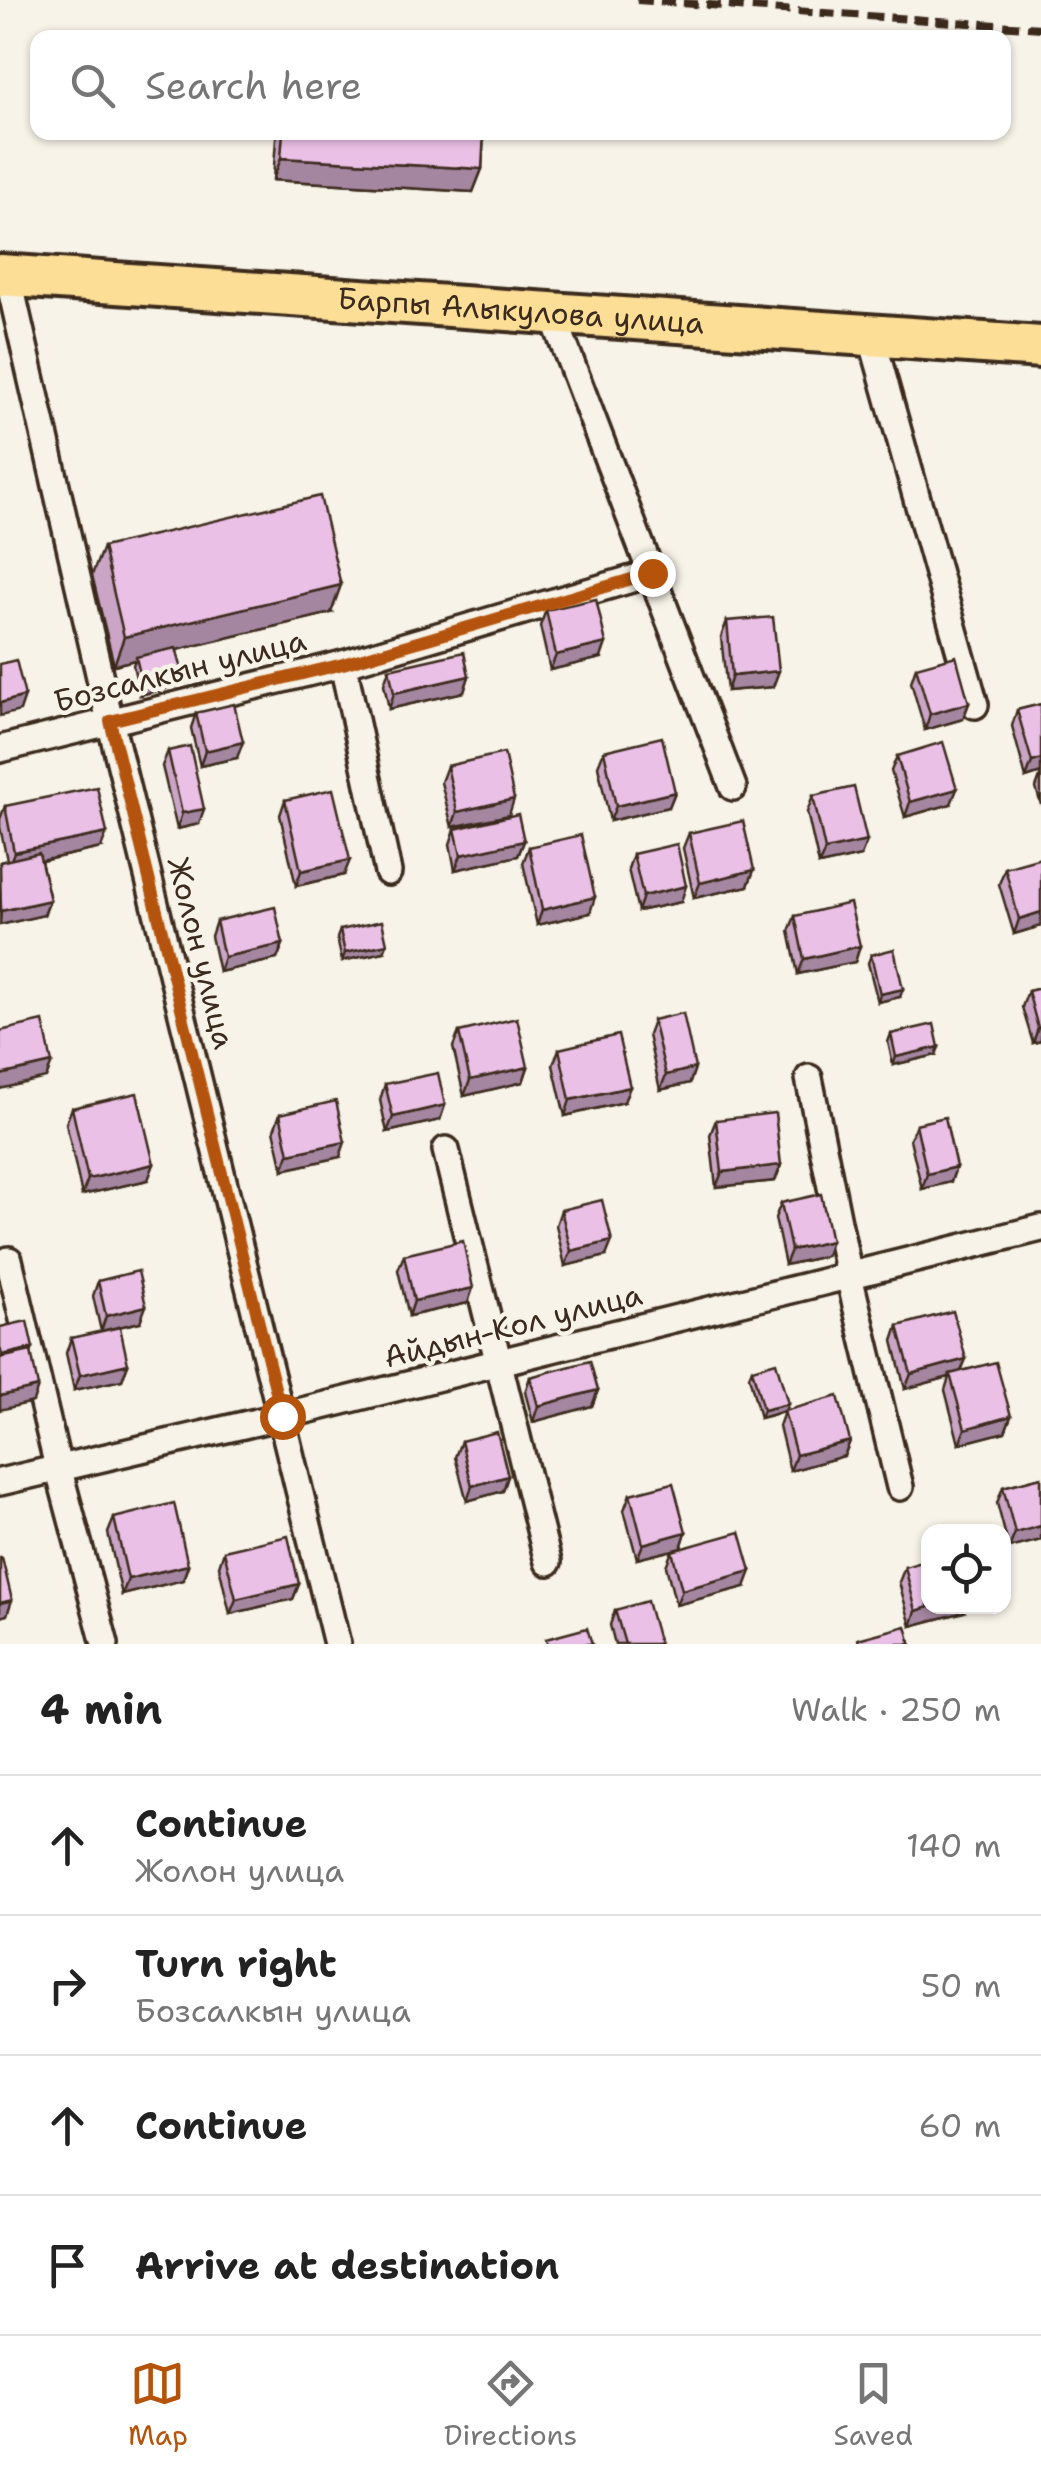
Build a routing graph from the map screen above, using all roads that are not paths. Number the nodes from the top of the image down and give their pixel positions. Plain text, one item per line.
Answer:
1 (4, 275) edge
2 (552, 314) junction
3 (871, 335) junction
4 (1041, 347) edge
5 (652, 573) junction
6 (343, 664) junction
7 (975, 705) dead end
8 (110, 721) junction
9 (0, 749) edge
10 (734, 787) dead end
11 (388, 872) dead end
12 (808, 1078) dead end
13 (446, 1150) dead end
14 (1041, 1228) edge
15 (9, 1260) dead end
16 (848, 1276) junction
17 (498, 1363) junction
18 (282, 1416) junction
19 (58, 1467) junction
20 (0, 1482) edge
21 (900, 1488) dead end
22 (548, 1562) dead end
23 (105, 1644) edge
24 (336, 1644) edge

1 - 2 main road, Барпы Алыкулова улица
1 - 8 street, Жолон улица
2 - 3 main road, Барпы Алыкулова улица
2 - 5 street
3 - 4 main road, Барпы Алыкулова улица
3 - 7 street
5 - 6 street
5 - 10 street
6 - 8 street, Бозсалкын улица
6 - 11 street, Бозсалкын улица
8 - 9 street, Бозсалкын улица
8 - 18 street, Жолон улица
12 - 16 street
13 - 17 street
14 - 16 street, Айдын-Кол улица
15 - 19 street
16 - 17 street, Айдын-Кол улица
16 - 21 street
17 - 18 street, Айдын-Кол улица
17 - 22 street
18 - 19 street, Айдын-Кол улица
18 - 24 street, Жолон улица
19 - 20 street, Айдын-Кол улица
19 - 23 street

